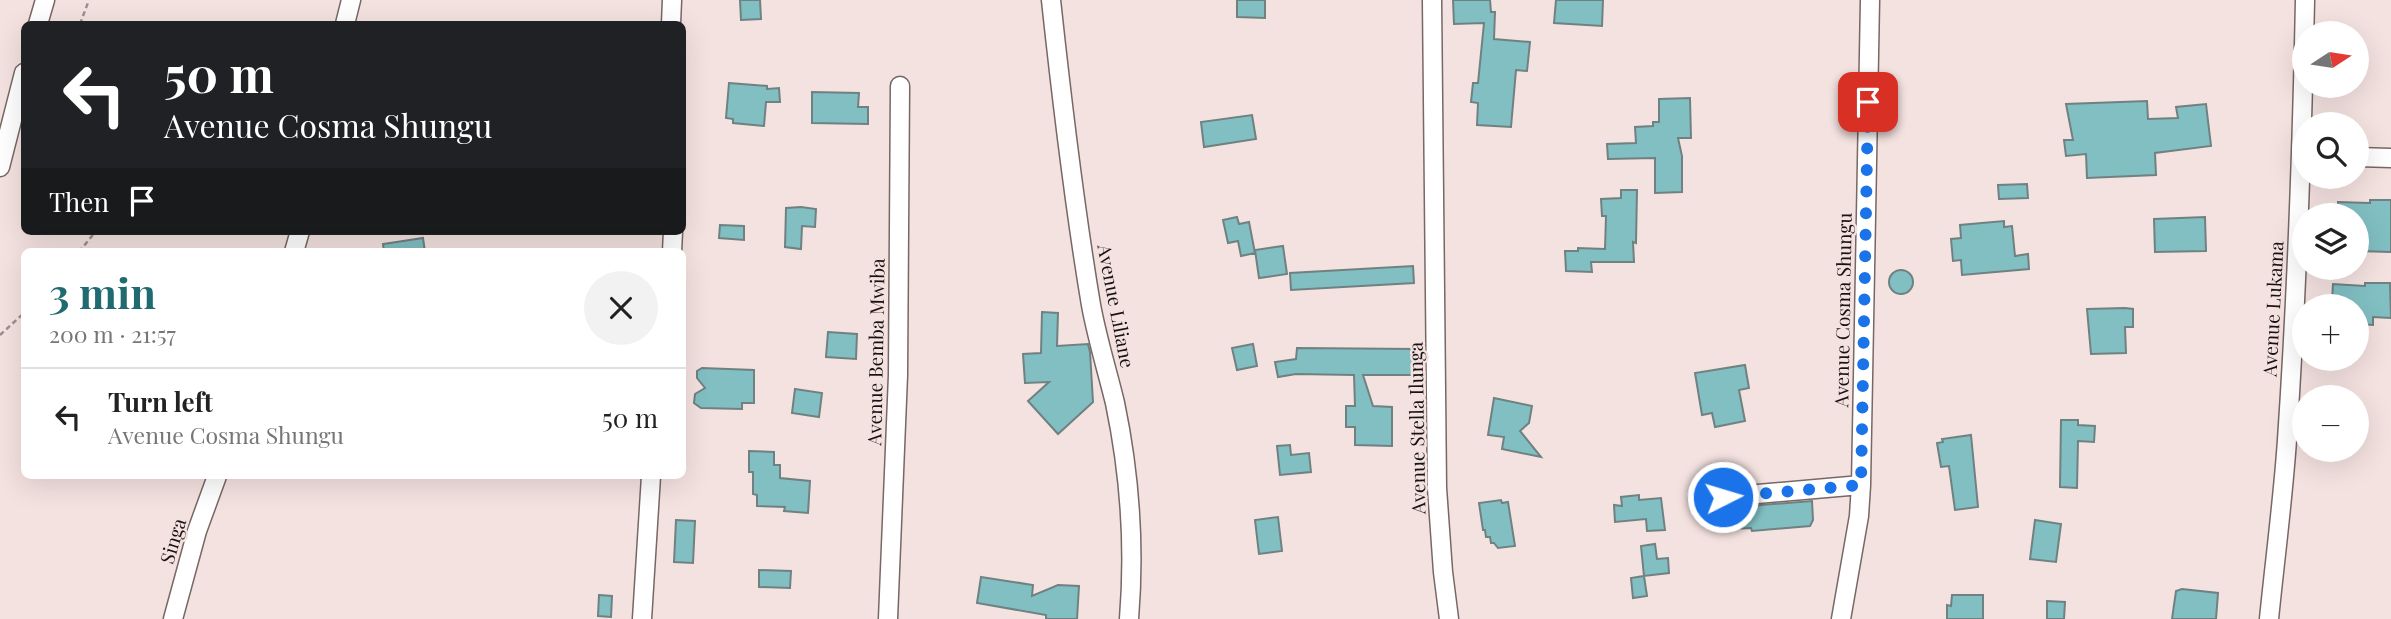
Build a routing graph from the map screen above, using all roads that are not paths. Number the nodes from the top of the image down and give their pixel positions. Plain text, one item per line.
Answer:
1 (45, 0) edge
2 (351, 0) edge
3 (672, 0) edge
4 (1051, 0) edge
5 (1432, 0) edge
6 (1870, 0) edge
7 (2305, 0) edge
8 (39, 21) edge
9 (346, 21) edge
10 (671, 21) edge
11 (21, 85) edge
12 (900, 86) dead end
13 (2304, 112) edge
14 (2369, 157) edge
15 (2391, 158) edge
16 (0, 167) edge
17 (2301, 189) edge
18 (216, 479) edge
19 (651, 479) edge
20 (1861, 485) junction
21 (1723, 497) dead end
22 (173, 619) edge
23 (642, 619) edge
24 (888, 619) edge
25 (1129, 619) edge
26 (1449, 619) edge
27 (1841, 619) edge
28 (2269, 619) edge

1 - 8 street
2 - 9 street
3 - 10 street
4 - 25 street, Avenue Liliane
5 - 26 street, Avenue Stella Ilunga
6 - 20 street, Avenue Cosma Shungu
7 - 13 street, Avenue Lukama
11 - 16 street
12 - 24 street, Avenue Bemba Mwiba
14 - 15 street
17 - 28 street, Avenue Lukama
18 - 22 street, Singa
19 - 23 street
20 - 21 street
20 - 27 street, Avenue Cosma Shungu

